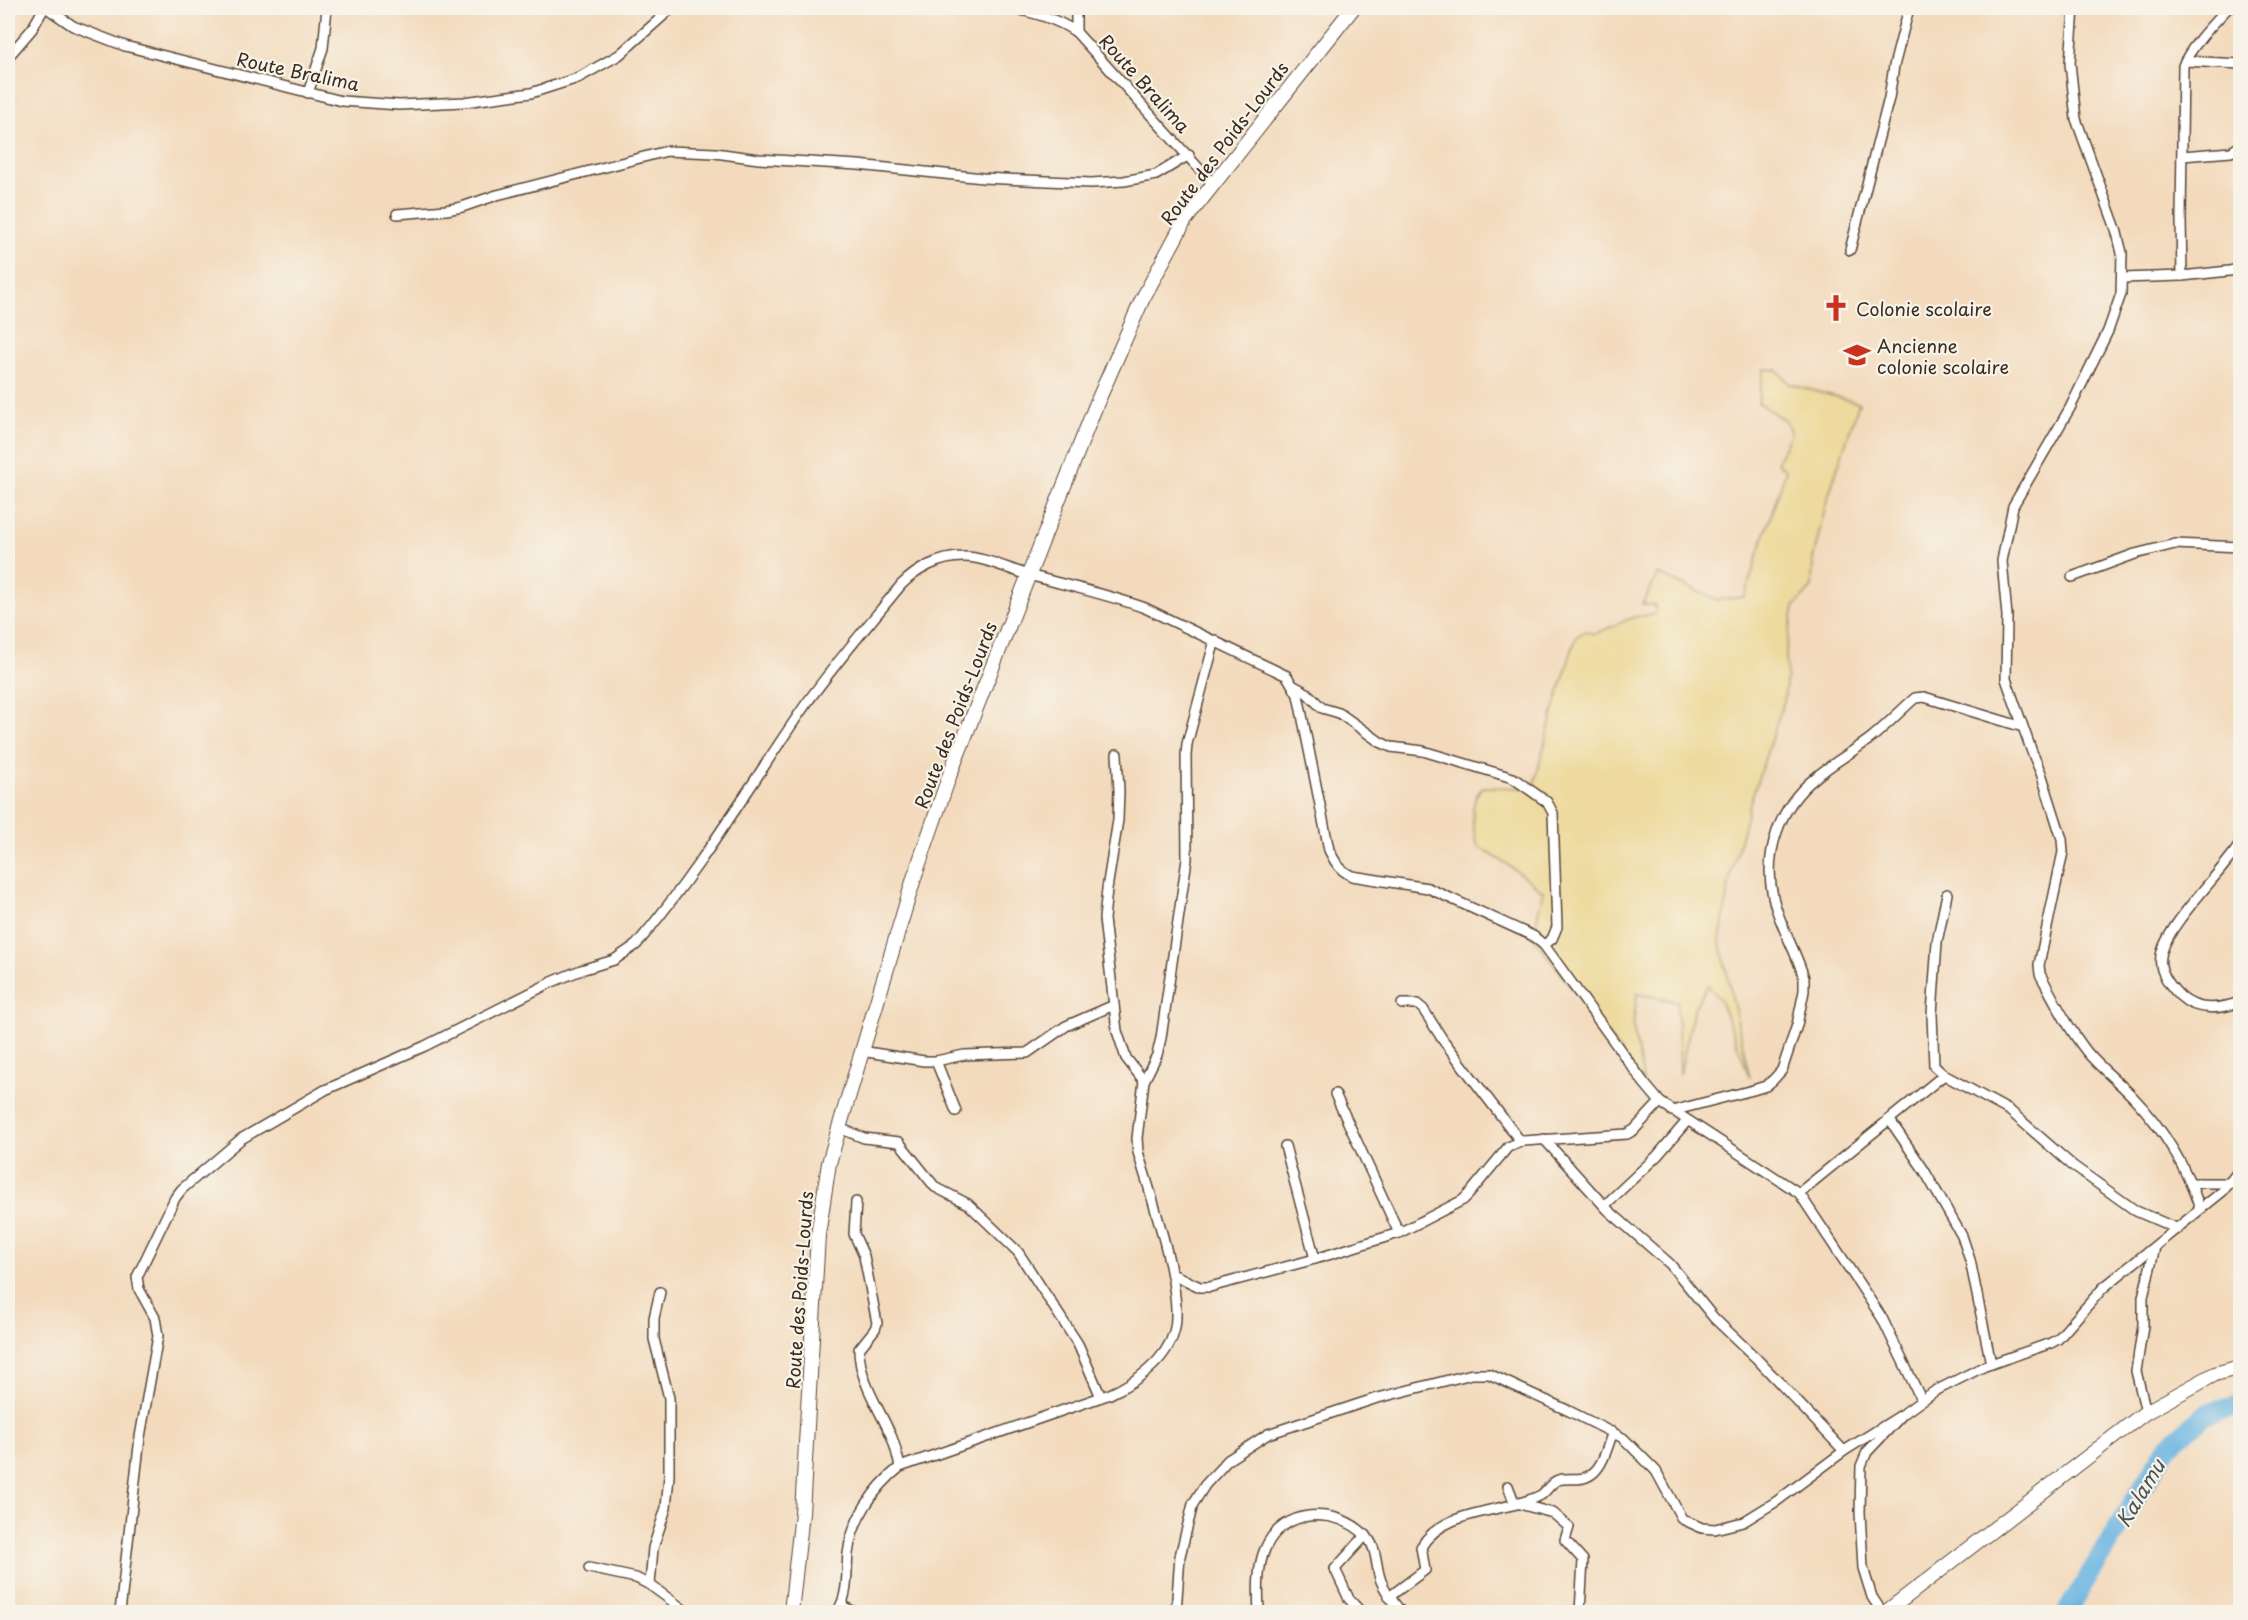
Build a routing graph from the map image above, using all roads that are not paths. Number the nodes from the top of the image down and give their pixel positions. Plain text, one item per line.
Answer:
1 (46, 8) edge
2 (327, 8) edge
3 (672, 8) edge
4 (1011, 8) edge
5 (1076, 8) edge
6 (1353, 8) edge
7 (1909, 8) edge
8 (2073, 8) edge
9 (2228, 8) edge
10 (1076, 32) junction
11 (8, 57) edge
12 (2185, 61) junction
13 (2241, 64) edge
14 (308, 93) junction
15 (2241, 146) edge
16 (1189, 155) junction
17 (2182, 156) junction
18 (1212, 183) junction
19 (398, 214) dead end
20 (1850, 250) dead end
21 (2241, 264) edge
22 (2182, 276) junction
23 (2122, 278) junction
24 (2241, 547) edge
25 (1029, 575) junction
26 (2072, 577) dead end
27 (1215, 640) junction
28 (1294, 686) junction
29 (2023, 727) junction
30 (1117, 754) dead end
31 (2241, 844) edge
32 (1947, 894) dead end
33 (1544, 945) junction
34 (2241, 1002) edge
35 (1402, 1004) dead end
36 (1113, 1005) junction
37 (861, 1051) junction
38 (936, 1061) junction
39 (1944, 1075) junction
40 (1144, 1081) junction
41 (1335, 1094) dead end
42 (1660, 1102) junction
43 (956, 1111) dead end
44 (1672, 1111) junction
45 (1889, 1119) junction
46 (1688, 1120) junction
47 (839, 1128) junction
48 (1544, 1139) junction
49 (1521, 1142) junction
50 (1285, 1146) dead end
51 (2241, 1169) edge
52 (2191, 1183) junction
53 (2230, 1183) junction
54 (1799, 1193) junction
55 (856, 1202) dead end
56 (1604, 1206) junction
57 (2200, 1209) junction
58 (2178, 1229) junction
59 (1399, 1233) junction
60 (2155, 1247) junction
61 (1315, 1259) junction
62 (1172, 1274) junction
63 (660, 1292) dead end
64 (1991, 1364) junction
65 (2241, 1367) edge
66 (1101, 1397) junction
67 (1921, 1399) junction
68 (2146, 1412) junction
69 (1902, 1414) junction
70 (1613, 1432) junction
71 (1844, 1451) junction
72 (900, 1467) junction
73 (1508, 1486) dead end
74 (1516, 1503) junction
75 (1366, 1535) junction
76 (590, 1568) dead end
77 (650, 1584) junction
78 (1389, 1596) junction
79 (839, 1609) edge
80 (120, 1612) edge
81 (687, 1612) edge
82 (791, 1612) edge
83 (855, 1612) edge
84 (1176, 1612) edge
85 (1259, 1612) edge
86 (1361, 1612) edge
87 (1401, 1612) edge
88 (1580, 1612) edge
89 (1884, 1612) edge

1 - 11 street
1 - 14 street, Route Bralima
2 - 14 street
3 - 14 street, Route Bralima
4 - 10 street, Route Bralima
5 - 10 street
6 - 18 street, Route des Poids-Lourds
7 - 20 street
8 - 23 street
9 - 12 street
10 - 16 street, Route Bralima
12 - 13 street
12 - 17 street
15 - 17 street
16 - 18 street, Route Bralima
16 - 19 street
17 - 22 street
18 - 25 street, Route des Poids-Lourds
21 - 22 street
22 - 23 street
23 - 29 street
24 - 26 street
25 - 27 street
25 - 37 street, Route des Poids-Lourds
25 - 80 street
27 - 28 street
27 - 40 street
28 - 33 street
28 - 33 street
29 - 44 street
29 - 52 street
30 - 36 street
31 - 34 street
32 - 39 street
33 - 42 street
35 - 49 street
36 - 38 street
36 - 40 street
37 - 38 street
37 - 47 street, Route des Poids-Lourds
38 - 43 street
39 - 45 street
39 - 58 street
40 - 62 street
41 - 59 street
42 - 44 street
42 - 48 street
44 - 46 street
45 - 54 street
45 - 64 street
46 - 54 street
46 - 56 street
47 - 66 street
47 - 82 street, Route des Poids-Lourds
48 - 49 street
48 - 56 street
49 - 59 street
50 - 61 street
51 - 53 street
52 - 53 street
52 - 57 street
53 - 57 street
54 - 67 street
55 - 72 street
56 - 71 street
57 - 58 street
58 - 60 street
59 - 61 street
60 - 64 street
60 - 68 street
61 - 62 street
62 - 66 street
63 - 77 street
64 - 67 street
65 - 68 street
66 - 72 street
67 - 69 street
68 - 89 street
69 - 71 street
69 - 89 street
70 - 71 street
70 - 74 street
70 - 84 street
72 - 79 street
73 - 74 street
74 - 78 street
74 - 88 street
75 - 78 street
75 - 85 street
75 - 86 street
76 - 77 street
77 - 81 street
78 - 87 street
79 - 83 street

